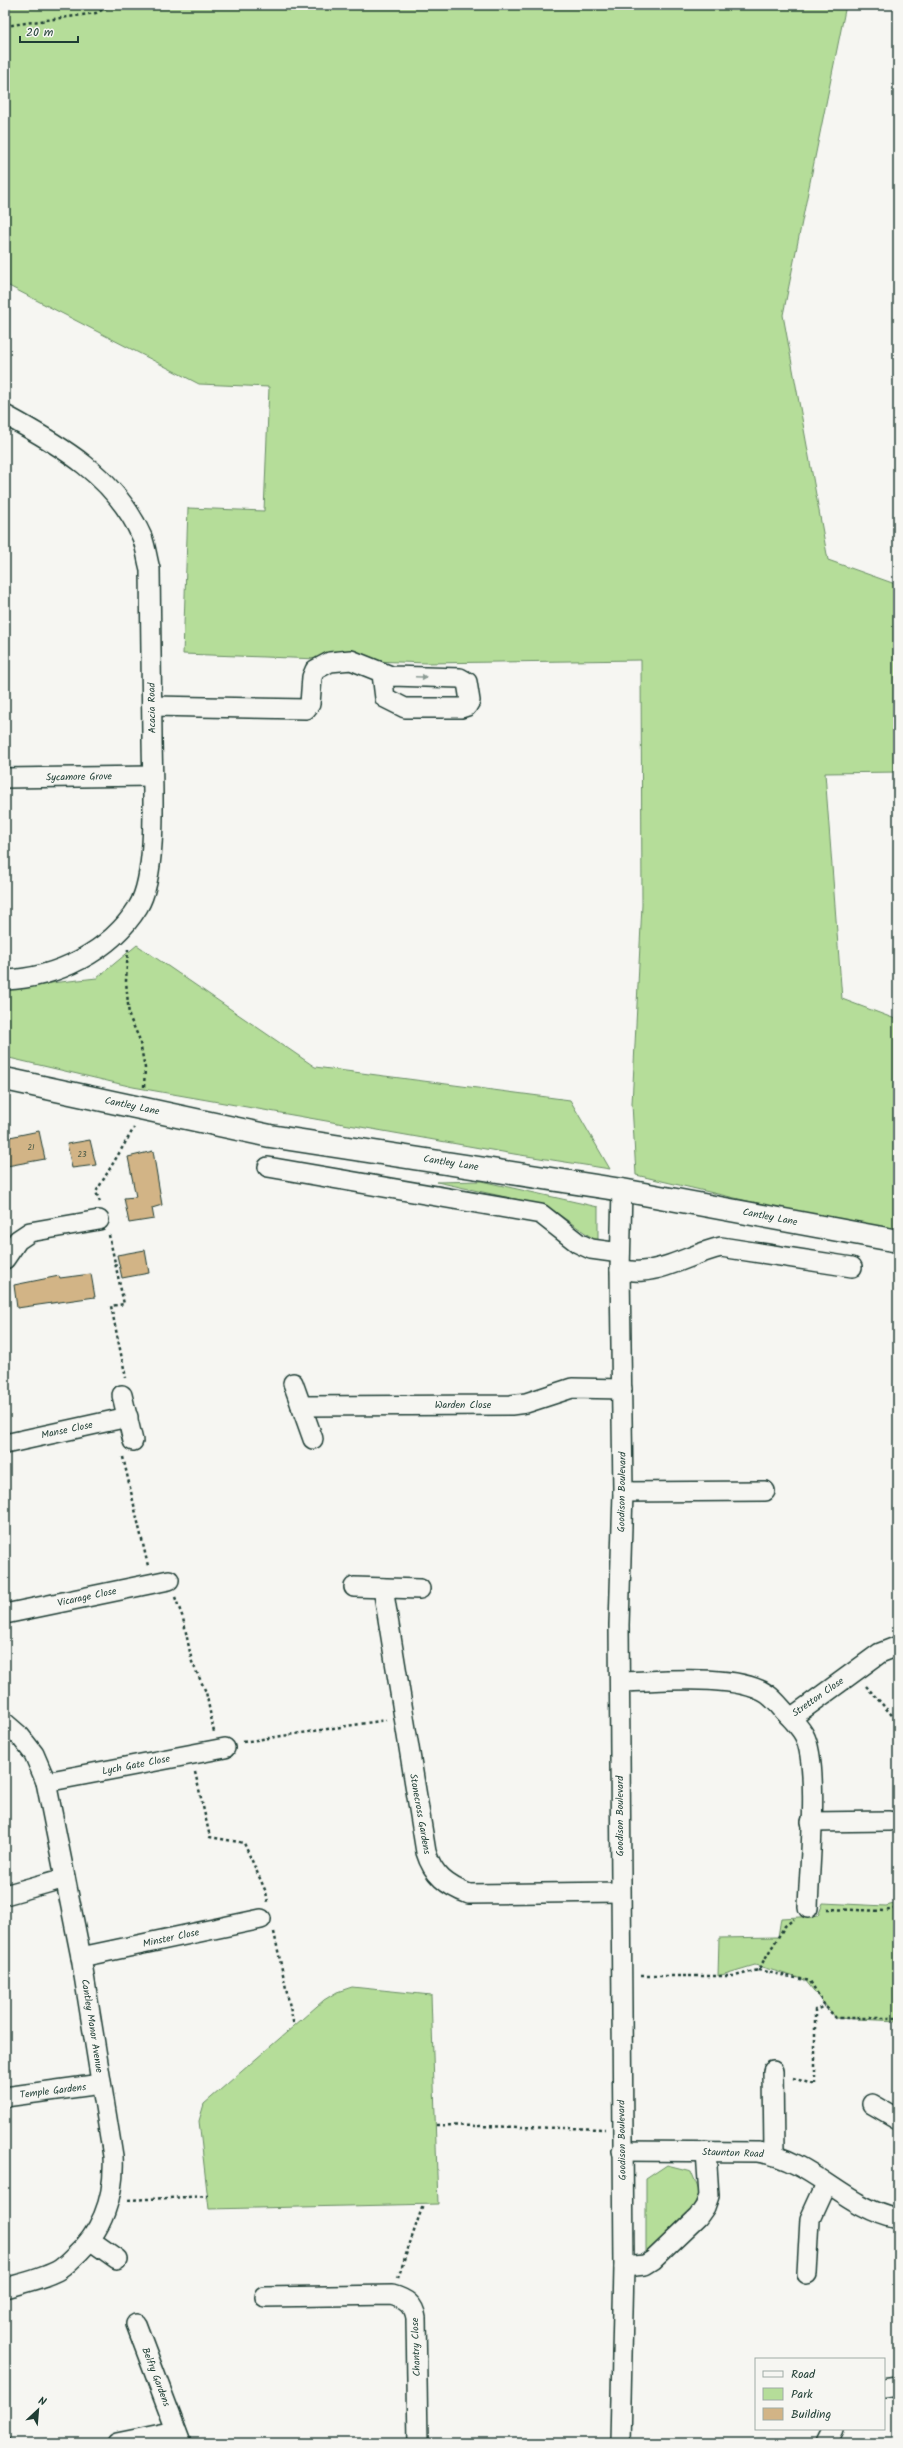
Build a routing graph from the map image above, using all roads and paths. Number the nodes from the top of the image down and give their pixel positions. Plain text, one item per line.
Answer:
1 (112, 5) edge
2 (5, 26) edge
3 (5, 415) edge
4 (382, 674) dead end
5 (152, 706) junction
6 (152, 776) junction
7 (5, 778) edge
8 (125, 922) junction
9 (5, 980) edge
10 (5, 1079) edge
11 (144, 1109) junction
12 (268, 1166) dead end
13 (622, 1190) junction
14 (102, 1220) junction
15 (898, 1241) edge
16 (5, 1259) edge
17 (620, 1261) junction
18 (852, 1267) dead end
19 (293, 1383) dead end
20 (622, 1389) junction
21 (122, 1394) joint
22 (301, 1406) junction
23 (128, 1417) junction
24 (313, 1438) dead end
25 (133, 1441) joint
26 (5, 1444) edge
27 (765, 1491) dead end
28 (622, 1492) junction
29 (160, 1581) junction
30 (354, 1587) dead end
31 (383, 1588) junction
32 (420, 1589) dead end
33 (5, 1614) edge
34 (898, 1646) edge
35 (854, 1672) junction
36 (620, 1682) junction
37 (404, 1717) junction
38 (791, 1718) junction
39 (898, 1722) edge
40 (5, 1723) edge
41 (225, 1748) junction
42 (190, 1754) junction
43 (46, 1782) junction
44 (889, 1821) dead end
45 (811, 1822) junction
46 (65, 1878) junction
47 (620, 1892) junction
48 (5, 1895) edge
49 (808, 1908) junction
50 (898, 1908) edge
51 (268, 1918) junction
52 (81, 1957) junction
53 (758, 1970) junction
54 (621, 1976) junction
55 (825, 2006) junction
56 (898, 2018) edge
57 (294, 2026) dead end
58 (773, 2072) joint
59 (101, 2084) junction
60 (5, 2097) edge
61 (872, 2104) dead end
62 (898, 2119) edge
63 (436, 2125) dead end
64 (622, 2130) junction
65 (622, 2151) junction
66 (706, 2151) junction
67 (774, 2154) junction
68 (826, 2184) junction
69 (208, 2196) dead end
70 (110, 2201) junction
71 (423, 2205) dead end
72 (898, 2219) edge
73 (90, 2240) junction
74 (117, 2259) dead end
75 (624, 2267) junction
76 (807, 2274) dead end
77 (5, 2288) edge
78 (392, 2295) junction
79 (265, 2297) dead end
80 (136, 2324) dead end
81 (898, 2386) edge
82 (885, 2388) edge
83 (5, 2426) edge
84 (834, 2430) edge
85 (179, 2437) edge
86 (10, 2443) edge
87 (117, 2443) edge
88 (418, 2443) edge
89 (620, 2443) edge
90 (827, 2443) edge

1 - 2 path
3 - 5 street, Acacia Road
4 - 5 street
5 - 6 street, Acacia Road
6 - 7 street, Sycamore Grove
6 - 8 street, Acacia Road
8 - 9 street, Acacia Road
8 - 11 path
10 - 11 main road, Cantley Lane
11 - 13 main road, Cantley Lane
11 - 14 path
12 - 17 street
13 - 15 main road, Cantley Lane
13 - 17 street, Goodison Boulevard
14 - 16 street
14 - 21 path
17 - 18 street
17 - 20 street, Goodison Boulevard
19 - 22 street
20 - 22 street, Warden Close
20 - 28 street, Goodison Boulevard
21 - 23 street
22 - 24 street
23 - 25 street
23 - 26 street, Manse Close
25 - 29 path
27 - 28 street
28 - 36 street, Goodison Boulevard
29 - 33 street, Vicarage Close
29 - 41 path
30 - 31 street
31 - 32 street
31 - 37 street, Stonecross Gardens
34 - 35 street, Stretton Close
35 - 38 street, Stretton Close
35 - 39 path
36 - 38 street, Stretton Close
36 - 47 street, Goodison Boulevard
37 - 41 path
37 - 47 street, Stonecross Gardens
38 - 45 street
40 - 43 street, Cantley Manor Avenue
41 - 42 street, Lych Gate Close
42 - 43 street, Lych Gate Close
42 - 51 path
43 - 46 street, Cantley Manor Avenue
44 - 45 street
45 - 49 street
46 - 48 street
46 - 52 street, Cantley Manor Avenue
47 - 54 street, Goodison Boulevard
49 - 50 path
49 - 53 path
51 - 52 street, Minster Close
51 - 57 path
52 - 59 street, Cantley Manor Avenue
53 - 54 path
53 - 55 path
54 - 64 street, Goodison Boulevard
55 - 56 path
55 - 58 path
58 - 67 street
59 - 60 street, Temple Gardens
59 - 70 street, Cantley Manor Avenue
61 - 62 street
63 - 64 path
64 - 65 street, Goodison Boulevard
65 - 66 street, Staunton Road
65 - 75 street, Goodison Boulevard
66 - 67 street, Staunton Road
66 - 75 street
67 - 68 street, Staunton Road
68 - 72 street, Staunton Road
68 - 76 street
69 - 70 path
70 - 73 street, Cantley Manor Avenue
71 - 78 path
73 - 74 street
73 - 77 street, Cantley Manor Avenue
75 - 89 street, Goodison Boulevard
78 - 79 street, Chantry Close
78 - 88 street, Chantry Close
80 - 85 street, Belfry Gardens
81 - 82 street
83 - 86 path
84 - 90 street
85 - 87 street, Belfry Gardens

